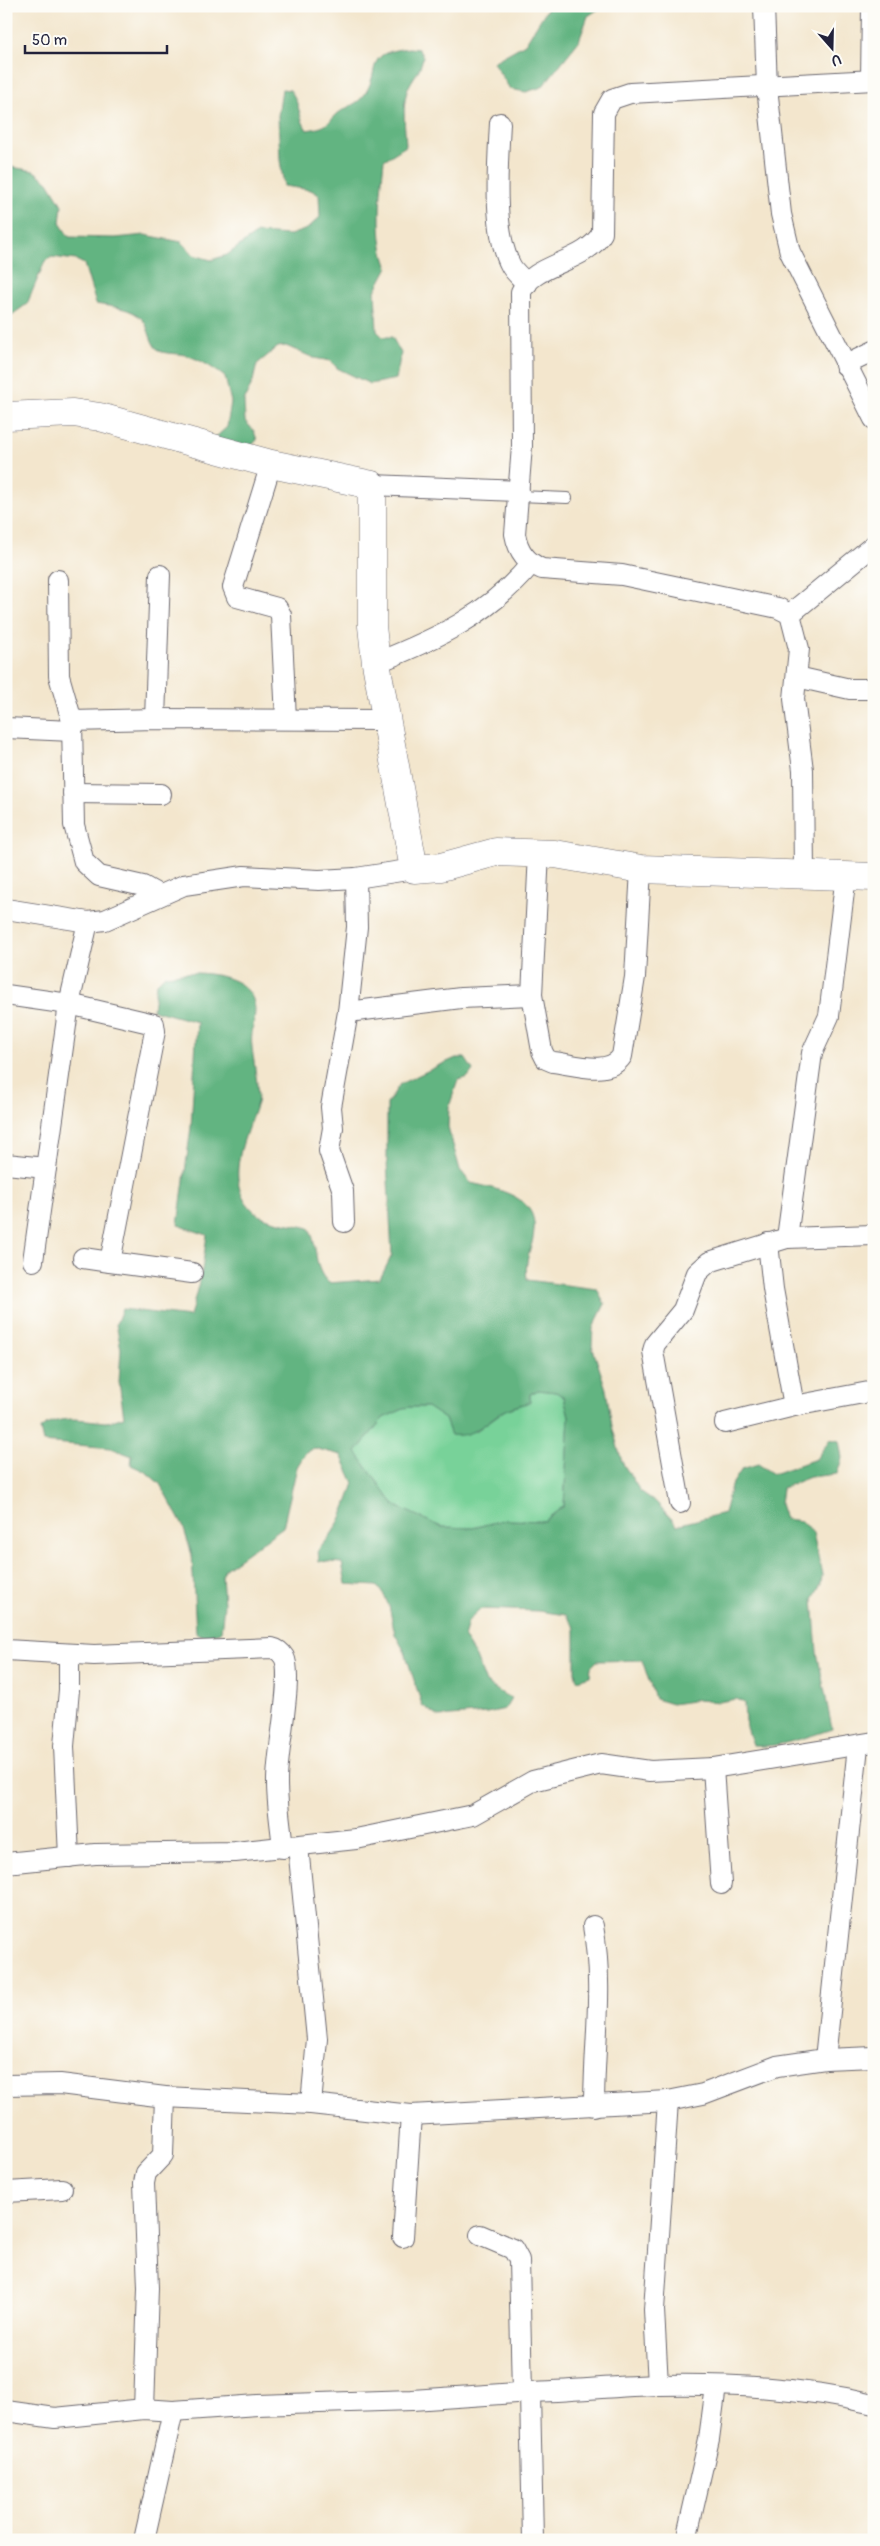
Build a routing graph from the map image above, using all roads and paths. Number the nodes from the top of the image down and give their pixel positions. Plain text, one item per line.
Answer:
1 (764, 6) edge
2 (872, 6) edge
3 (873, 80) edge
4 (767, 87) junction
5 (500, 124) dead end
6 (526, 284) junction
7 (874, 352) edge
8 (845, 365) junction
9 (6, 416) edge
10 (874, 419) edge
11 (271, 464) junction
12 (372, 485) junction
13 (519, 493) junction
14 (567, 498) dead end
15 (874, 545) edge
16 (531, 564) junction
17 (160, 575) dead end
18 (58, 580) dead end
19 (790, 614) junction
20 (376, 663) junction
21 (797, 677) junction
22 (874, 689) edge
23 (155, 718) junction
24 (286, 719) junction
25 (387, 720) junction
26 (72, 726) junction
27 (6, 728) edge
28 (73, 793) junction
29 (162, 794) dead end
30 (539, 853) junction
31 (414, 869) junction
32 (641, 869) junction
33 (804, 874) junction
34 (846, 875) junction
35 (356, 878) junction
36 (874, 878) edge
37 (159, 895) junction
38 (6, 909) edge
39 (88, 922) junction
40 (6, 994) edge
41 (532, 995) junction
42 (69, 1004) junction
43 (348, 1012) junction
44 (6, 1164) edge
45 (46, 1168) junction
46 (344, 1222) dead end
47 (874, 1234) edge
48 (787, 1238) junction
49 (874, 1242) edge
50 (768, 1243) junction
51 (83, 1258) dead end
52 (33, 1261) dead end
53 (110, 1262) junction
54 (192, 1273) dead end
55 (874, 1391) edge
56 (794, 1406) junction
57 (725, 1423) dead end
58 (680, 1502) dead end
59 (6, 1650) edge
60 (69, 1654) junction
61 (866, 1744) edge
62 (713, 1768) junction
63 (291, 1847) junction
64 (69, 1857) junction
65 (6, 1863) edge
66 (721, 1884) dead end
67 (593, 1926) dead end
68 (874, 2058) edge
69 (825, 2059) junction
70 (6, 2084) edge
71 (165, 2097) junction
72 (668, 2102) junction
73 (311, 2104) junction
74 (594, 2106) junction
75 (411, 2115) junction
76 (62, 2189) dead end
77 (6, 2192) edge
78 (480, 2234) dead end
79 (403, 2237) dead end
80 (658, 2385) junction
81 (716, 2386) junction
82 (526, 2392) junction
83 (874, 2404) edge
84 (144, 2409) junction
85 (6, 2411) edge
86 (173, 2411) junction
87 (688, 2531) dead end
88 (144, 2540) edge
89 (533, 2540) edge

1 - 4 street
2 - 3 street
3 - 4 street
4 - 6 street
4 - 8 street
5 - 6 street
6 - 13 street
7 - 8 street
8 - 10 street
9 - 11 street
11 - 12 street
11 - 24 street
12 - 13 street
12 - 20 street
13 - 14 lane
13 - 16 street
15 - 19 street
16 - 19 street
16 - 20 street
17 - 23 street
18 - 26 street
19 - 21 street
20 - 25 street
21 - 22 street
21 - 33 street
23 - 24 street
23 - 26 street
24 - 25 street
25 - 31 street
26 - 27 street
26 - 28 street
28 - 29 street
28 - 37 street
30 - 31 street
30 - 32 street
30 - 41 street
31 - 35 street
32 - 33 street
32 - 41 street
33 - 34 street
34 - 36 street
34 - 48 street
35 - 37 street
35 - 43 street
37 - 39 street
38 - 39 street
39 - 42 street
40 - 42 street
41 - 43 street
42 - 45 street
42 - 53 street
43 - 46 street
44 - 45 street
45 - 52 street
47 - 48 street
47 - 49 street
48 - 50 street
50 - 56 street
50 - 58 street
51 - 53 street
53 - 54 street
55 - 56 street
56 - 57 street
59 - 60 street
60 - 63 street
60 - 64 street
61 - 62 street
61 - 69 street
62 - 63 street
62 - 66 street
63 - 64 street
63 - 73 street
64 - 65 street
67 - 74 street
68 - 69 street
69 - 72 street
70 - 71 street
71 - 73 street
71 - 84 street
72 - 74 street
72 - 80 street
73 - 75 street
74 - 75 street
75 - 79 street
76 - 77 street
78 - 82 street
80 - 81 street
80 - 82 street
81 - 83 street
81 - 87 street
82 - 86 street
82 - 89 street
84 - 85 street
84 - 86 street
86 - 88 street

